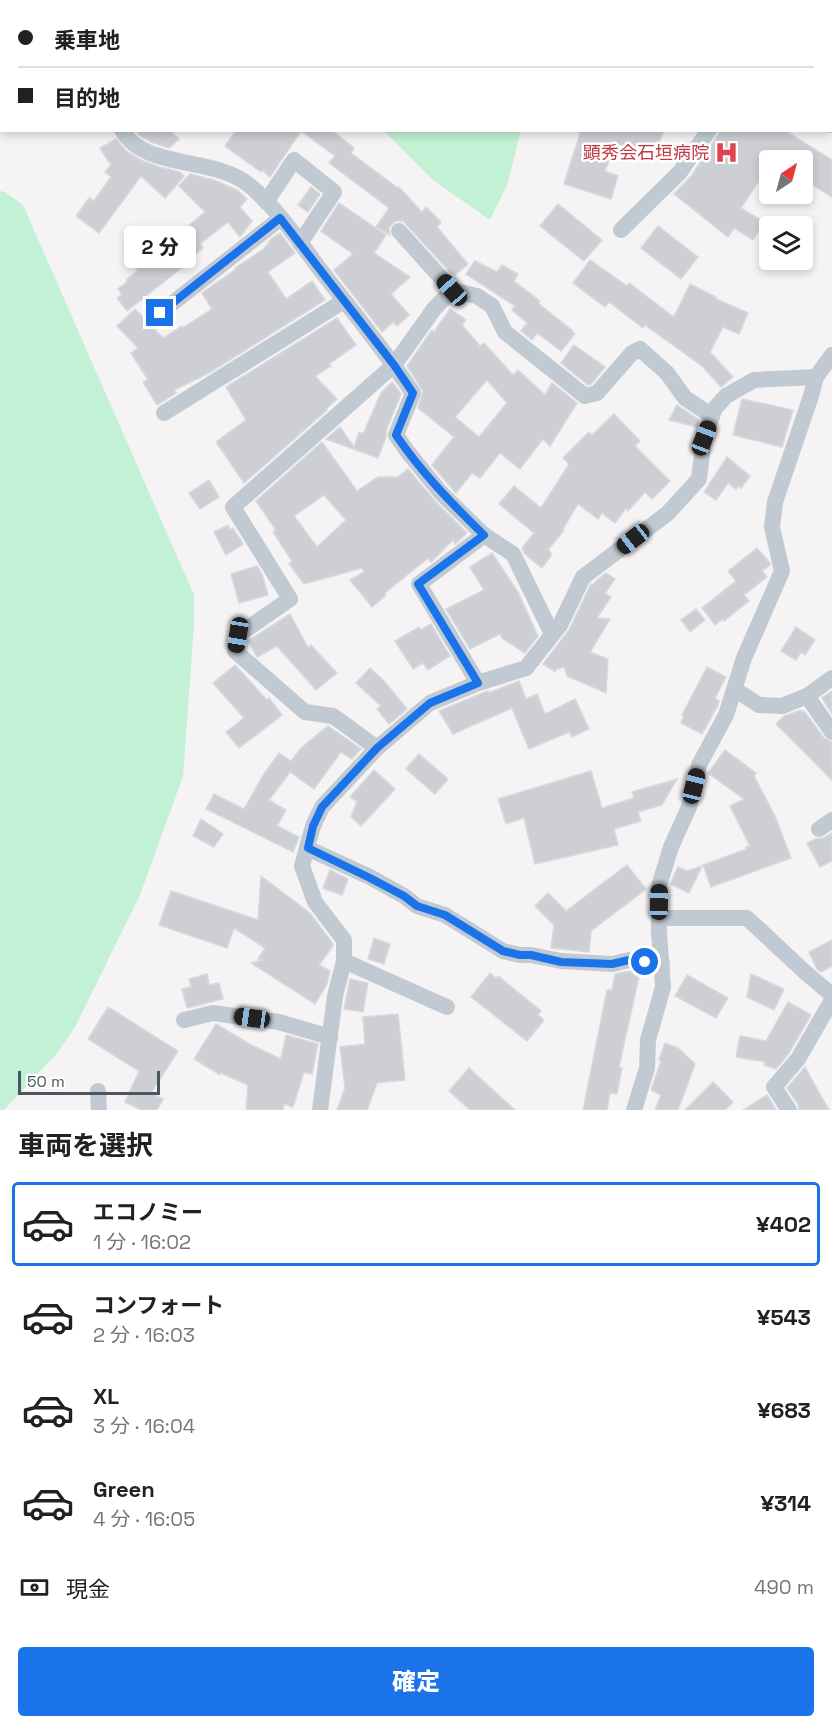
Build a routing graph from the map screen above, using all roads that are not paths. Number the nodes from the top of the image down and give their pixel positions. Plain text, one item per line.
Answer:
1 (123, 132) edge
2 (708, 132) edge
3 (266, 202) junction
4 (280, 218) junction
5 (621, 230) dead end
6 (399, 231) dead end
7 (300, 243) junction
8 (452, 290) junction
9 (344, 300) junction
10 (160, 313) dead end
11 (832, 355) edge
12 (394, 365) junction
13 (816, 377) junction
14 (164, 413) dead end
15 (712, 416) junction
16 (484, 535) junction
17 (552, 634) junction
18 (832, 678) edge
19 (478, 683) junction
20 (734, 689) junction
21 (807, 696) junction
22 (832, 732) edge
23 (377, 748) junction
24 (308, 848) junction
25 (659, 918) junction
26 (344, 961) junction
27 (662, 963) junction
28 (832, 995) edge
29 (832, 1000) edge
30 (447, 1007) dead end
31 (184, 1020) dead end
32 (330, 1037) junction
33 (98, 1091) dead end
34 (99, 1110) edge
35 (320, 1110) edge
36 (634, 1110) edge
37 (789, 1110) edge

1 - 3 street
2 - 5 street
3 - 4 street
3 - 7 street
4 - 7 street
4 - 10 street
6 - 8 street
7 - 9 street
8 - 12 street
8 - 15 street
9 - 12 street
9 - 14 street
11 - 13 street
12 - 16 street
12 - 23 street
13 - 15 street
13 - 20 street
15 - 17 street
16 - 17 street
16 - 19 street
17 - 19 street
18 - 21 street
19 - 23 street
20 - 21 street
20 - 25 street
21 - 22 street
23 - 24 street
24 - 26 street
24 - 27 street
25 - 27 street
25 - 28 street
26 - 30 street
26 - 32 street
27 - 36 street
29 - 37 street
31 - 32 street
32 - 35 street
33 - 34 street

